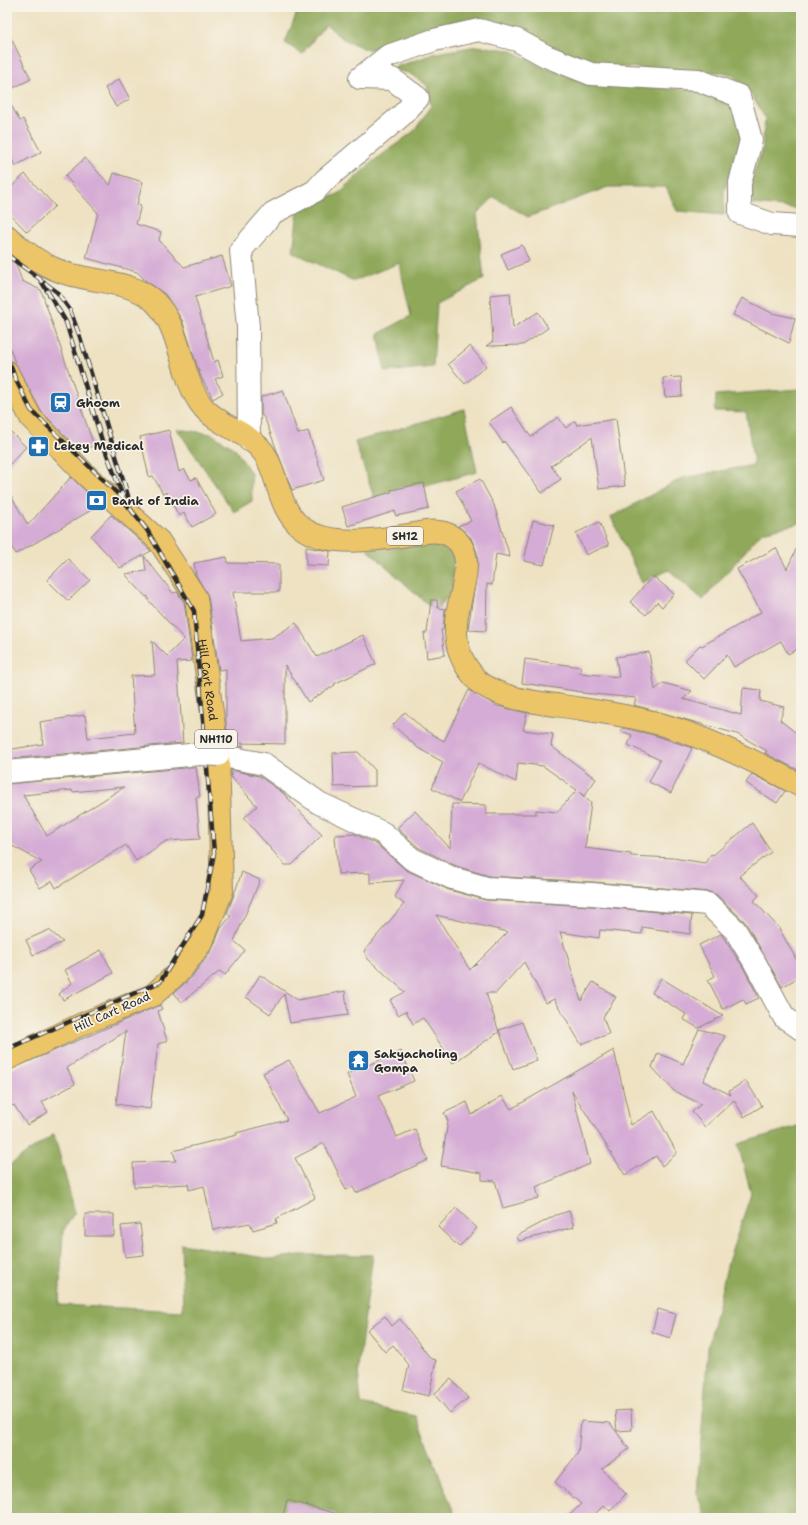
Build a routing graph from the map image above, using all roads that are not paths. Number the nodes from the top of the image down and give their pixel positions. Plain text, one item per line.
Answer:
1 (801, 226) edge
2 (7, 236) edge
3 (7, 372) edge
4 (249, 440) junction
5 (209, 755) junction
6 (7, 772) edge
7 (801, 786) edge
8 (801, 1029) edge
9 (7, 1059) edge

1 - 4 street
2 - 4 main road, SH12
3 - 5 main road, Hill Cart Road / NH110
4 - 7 main road, SH12
5 - 6 street
5 - 8 street
5 - 9 main road, Hill Cart Road / NH110

